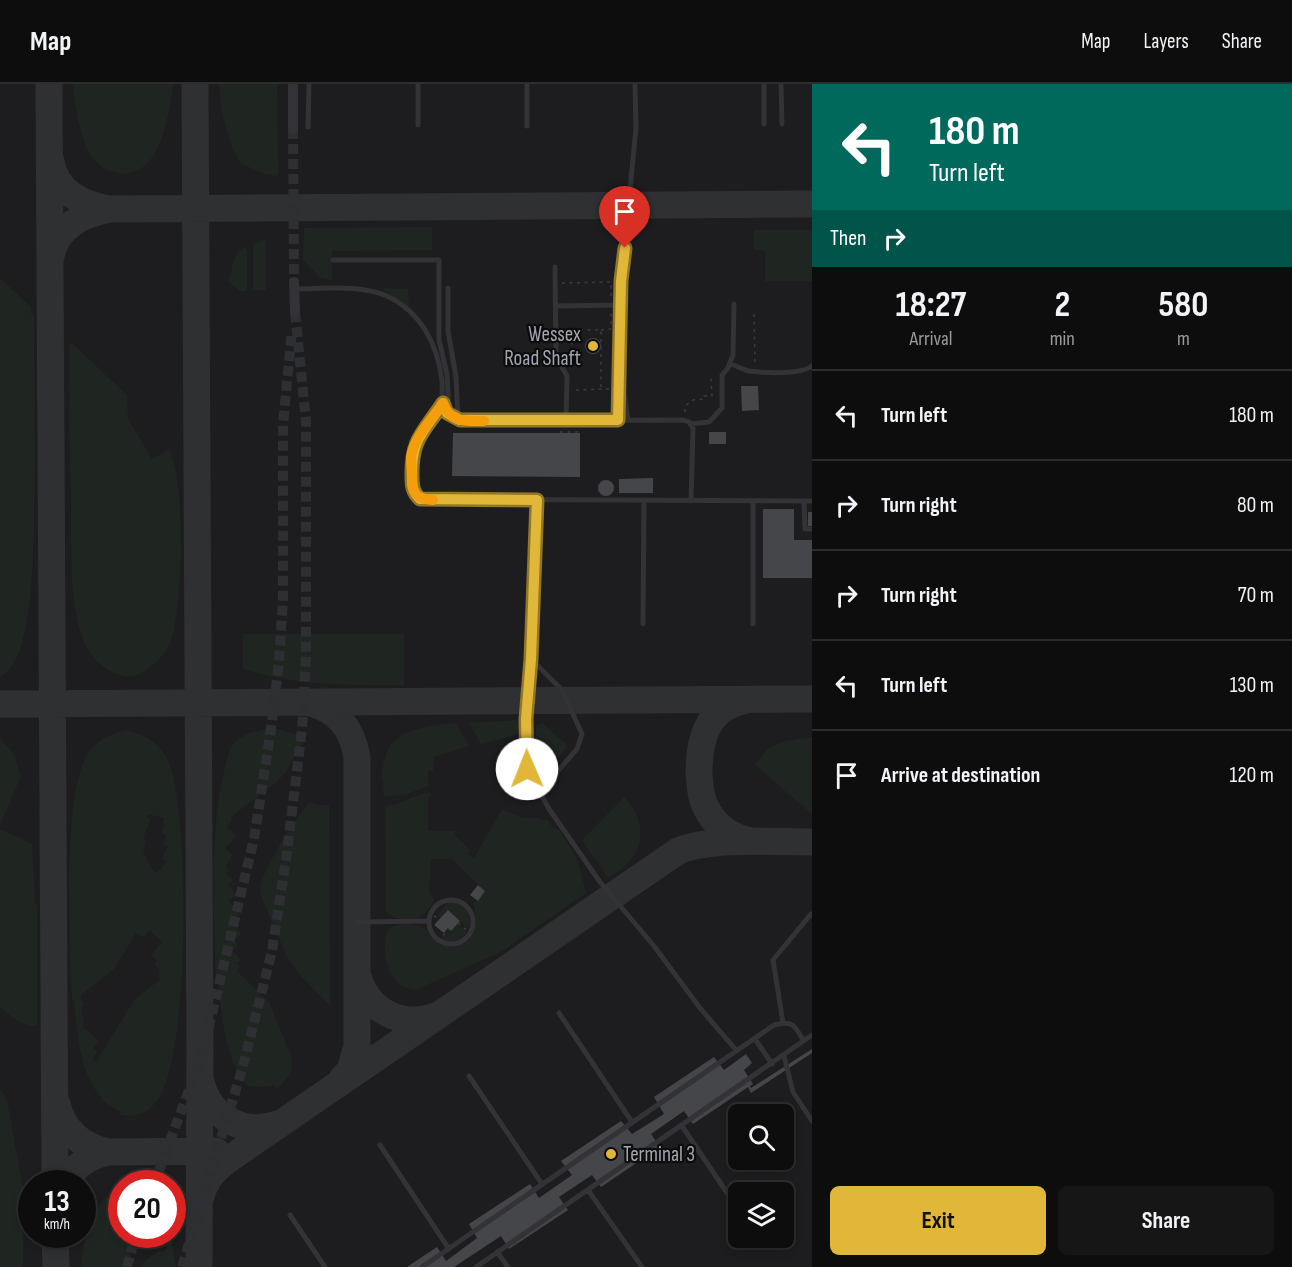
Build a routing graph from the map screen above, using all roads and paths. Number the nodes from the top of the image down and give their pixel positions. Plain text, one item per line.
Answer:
1 (293, 84) edge
2 (309, 84) edge
3 (418, 84) edge
4 (526, 84) edge
5 (635, 84) edge
6 (764, 84) edge
7 (781, 84) edge
8 (764, 124) dead end
9 (782, 124) dead end
10 (418, 125) dead end
11 (527, 126) dead end
12 (308, 127) dead end
13 (293, 129) tunnel mouth
14 (333, 260) dead end
15 (555, 267) dead end
16 (561, 283) dead end
17 (294, 286) joint
18 (448, 288) dead end
19 (624, 290) dead end
20 (734, 304) dead end
21 (611, 305) junction
22 (622, 305) junction
23 (555, 306) junction
24 (295, 312) tunnel mouth
25 (601, 330) junction
26 (730, 364) junction
27 (812, 366) edge
28 (572, 373) dead end
29 (601, 389) junction
30 (572, 390) dead end
31 (618, 390) junction
32 (700, 393) dead end
33 (704, 396) dead end
34 (443, 403) junction
35 (685, 412) dead end
36 (685, 416) dead end
37 (455, 419) junction
38 (567, 420) junction
39 (618, 420) junction
40 (628, 420) junction
41 (690, 424) junction
42 (537, 500) junction
43 (644, 500) junction
44 (691, 501) junction
45 (753, 501) junction
46 (804, 501) junction
47 (812, 501) edge
48 (812, 529) edge
49 (643, 624) dead end
50 (753, 624) dead end
51 (531, 659) junction
52 (539, 793) junction
53 (431, 914) junction
54 (810, 914) dead end
55 (440, 919) dead end
56 (428, 921) junction
57 (357, 922) dead end
58 (458, 922) dead end
59 (449, 929) dead end
60 (470, 933) junction
61 (438, 941) junction
62 (559, 1013) dead end
63 (783, 1023) junction
64 (812, 1035) edge
65 (755, 1039) junction
66 (803, 1040) junction
67 (736, 1050) junction
68 (784, 1056) junction
69 (772, 1064) junction
70 (469, 1076) dead end
71 (812, 1121) edge
72 (632, 1122) junction
73 (682, 1126) junction
74 (380, 1145) dead end
75 (542, 1184) junction
76 (588, 1190) junction
77 (728, 1194) edge
78 (290, 1215) dead end
79 (449, 1248) junction
80 (497, 1252) junction
81 (326, 1267) edge
82 (422, 1267) edge
83 (476, 1267) edge
84 (508, 1267) edge
85 (642, 1267) edge

1 - 13 street
2 - 12 lane
3 - 10 lane
4 - 11 lane
5 - 22 lane
6 - 8 lane
7 - 9 lane
14 - 37 lane
15 - 23 lane
16 - 21 path
17 - 24 street
17 - 34 lane
18 - 37 lane
19 - 40 lane
20 - 26 lane
21 - 22 lane
21 - 23 lane
21 - 25 path
22 - 31 lane
23 - 38 lane
25 - 28 path
25 - 29 path
26 - 27 lane
26 - 41 lane
29 - 30 path
29 - 31 path
31 - 39 lane
32 - 33 path
34 - 37 lane
34 - 42 lane
35 - 36 path
37 - 38 lane
38 - 39 lane
39 - 40 lane
40 - 41 lane
41 - 44 lane
42 - 43 lane
42 - 51 lane
43 - 44 lane
43 - 49 lane
44 - 45 lane
45 - 46 lane
45 - 50 lane
46 - 47 lane
46 - 48 lane
51 - 52 lane
51 - 52 lane
52 - 67 lane
53 - 55 path
53 - 56 lane
53 - 60 lane
54 - 63 lane
56 - 57 lane
56 - 61 lane
58 - 60 path
59 - 61 path
60 - 61 lane
62 - 72 lane
63 - 65 lane
63 - 66 lane
64 - 66 lane
65 - 67 lane
65 - 69 lane
66 - 68 lane
67 - 72 lane
68 - 69 lane
68 - 71 lane
69 - 73 lane
70 - 75 lane
72 - 75 lane
73 - 76 lane
73 - 77 lane
74 - 79 lane
75 - 79 lane
76 - 80 lane
76 - 85 lane
78 - 81 lane
79 - 82 lane
80 - 83 lane
80 - 84 lane

